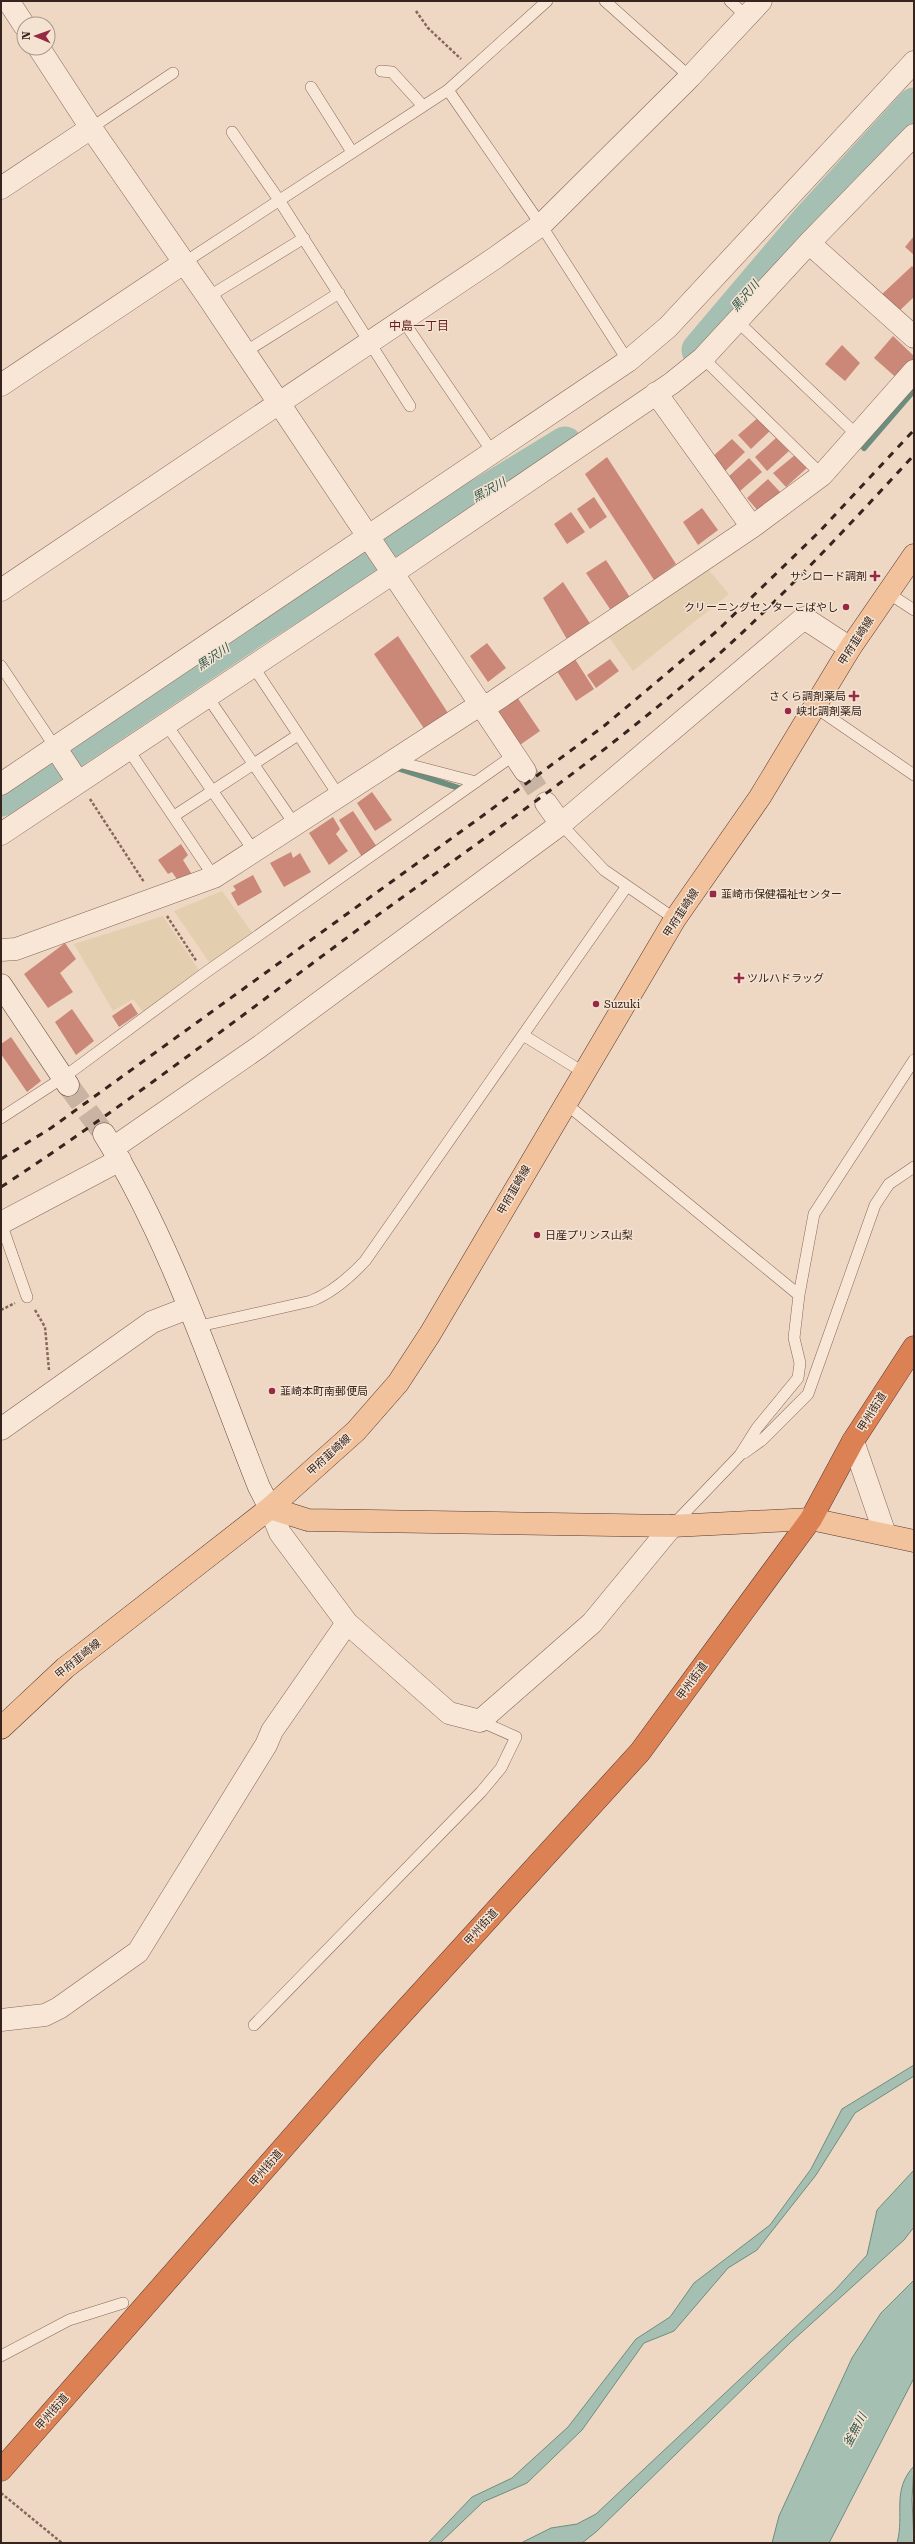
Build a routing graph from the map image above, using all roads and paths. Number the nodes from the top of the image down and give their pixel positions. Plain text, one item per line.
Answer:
1 (547, 1) edge
2 (605, 1) edge
3 (730, 1) edge
4 (7, 3) edge
5 (754, 9) edge
6 (416, 11) dead end
7 (17, 16) edge
8 (44, 56) edge
9 (914, 62) edge
10 (471, 69) junction
11 (381, 71) dead end
12 (173, 73) dead end
13 (690, 77) junction
14 (311, 87) dead end
15 (448, 90) junction
16 (423, 106) junction
17 (91, 128) junction
18 (232, 132) dead end
19 (914, 135) edge
20 (352, 152) junction
21 (1, 188) edge
22 (279, 200) junction
23 (541, 225) junction
24 (304, 238) junction
25 (809, 243) junction
26 (185, 262) junction
27 (339, 293) junction
28 (208, 297) junction
29 (402, 320) junction
30 (737, 321) junction
31 (914, 337) edge
32 (370, 341) junction
33 (245, 352) junction
34 (703, 358) junction
35 (628, 361) junction
36 (914, 371) edge
37 (1, 385) edge
38 (656, 394) junction
39 (279, 402) junction
40 (410, 406) dead end
41 (857, 435) junction
42 (492, 453) junction
43 (822, 475) junction
44 (752, 527) junction
45 (368, 535) junction
46 (914, 555) edge
47 (393, 573) junction
48 (1, 590) edge
49 (888, 593) junction
50 (914, 610) edge
51 (850, 648) junction
52 (1, 666) edge
53 (253, 666) junction
54 (207, 696) junction
55 (482, 706) junction
56 (815, 707) junction
57 (166, 724) junction
58 (298, 735) junction
59 (55, 747) junction
60 (128, 749) junction
61 (394, 760) junction
62 (520, 763) joint
63 (253, 764) junction
64 (914, 775) edge
65 (78, 782) junction
66 (476, 782) junction
67 (1, 784) edge
68 (213, 791) junction
69 (339, 796) junction
70 (546, 803) tunnel mouth
71 (174, 816) junction
72 (561, 824) junction
73 (295, 825) junction
74 (1, 834) edge
75 (254, 851) junction
76 (214, 877) junction
77 (628, 886) junction
78 (156, 899) junction
79 (675, 919) junction
80 (1, 950) edge
81 (205, 973) junction
82 (1, 985) edge
83 (523, 1035) junction
84 (914, 1060) edge
85 (583, 1072) junction
86 (66, 1081) junction
87 (565, 1103) junction
88 (1, 1118) edge
89 (112, 1147) junction
90 (914, 1166) edge
91 (1, 1223) edge
92 (799, 1295) junction
93 (27, 1297) joint
94 (192, 1318) junction
95 (914, 1347) edge
96 (63, 1385) junction
97 (1, 1429) edge
98 (853, 1441) junction
99 (740, 1456) junction
100 (270, 1508) junction
101 (811, 1519) junction
102 (672, 1526) junction
103 (885, 1534) junction
104 (914, 1541) edge
105 (347, 1622) junction
106 (480, 1720) junction
107 (1, 1728) edge
108 (1, 2020) edge
109 (254, 2026) dead end
110 (123, 2303) dead end
111 (1, 2356) edge
112 (1, 2470) edge
113 (1, 2493) edge
114 (62, 2543) edge

1 - 10 lane
2 - 13 lane
3 - 5 lane
4 - 7 street
5 - 13 street
6 - 10 path
8 - 17 street
9 - 35 street
10 - 15 lane
11 - 16 lane
12 - 17 lane
13 - 23 street
14 - 20 lane
15 - 16 lane
15 - 23 lane
16 - 20 lane
17 - 21 street
17 - 26 street
18 - 22 lane
19 - 25 street
20 - 22 lane
22 - 24 lane
22 - 26 lane
23 - 29 street
23 - 35 lane
24 - 27 lane
24 - 28 lane
25 - 30 street
25 - 31 street
26 - 28 street
26 - 37 street
27 - 32 lane
27 - 33 lane
28 - 33 street
29 - 32 street
29 - 42 lane
30 - 34 street
30 - 41 lane
32 - 39 street
32 - 40 lane
33 - 39 street
34 - 38 street
34 - 43 lane
35 - 42 street
36 - 41 street
38 - 44 street
38 - 47 street
39 - 45 street
39 - 48 street
41 - 43 street
42 - 45 street
43 - 44 street
44 - 55 street
45 - 47 street
45 - 59 street
46 - 49 main road, 甲府韮崎線
47 - 53 street
47 - 55 street
49 - 50 lane
49 - 51 main road, 甲府韮崎線
51 - 56 main road, 甲府韮崎線
51 - 72 street
52 - 59 lane
53 - 54 street
53 - 58 lane
54 - 57 street
54 - 63 lane
55 - 61 street
55 - 62 street
56 - 64 lane
56 - 79 main road, 甲府韮崎線
57 - 60 street
57 - 68 lane
58 - 63 lane
58 - 69 lane
59 - 65 street
59 - 67 street
60 - 65 street
60 - 71 lane
61 - 66 lane
61 - 69 street
62 - 66 lane
63 - 68 lane
63 - 73 lane
65 - 74 street
65 - 78 path
66 - 81 lane
68 - 71 lane
68 - 75 lane
69 - 73 street
70 - 72 street
71 - 76 lane
72 - 77 lane
72 - 89 street
73 - 75 street
75 - 76 street
76 - 78 street
77 - 79 lane
77 - 83 lane
78 - 80 street
78 - 81 path
79 - 85 main road, 甲府韮崎線
81 - 86 lane
82 - 86 street
83 - 85 lane
83 - 94 lane
84 - 92 lane
85 - 87 main road, 甲府韮崎線
86 - 88 lane
87 - 92 lane
87 - 100 main road, 甲府韮崎線
89 - 91 street
89 - 94 street
90 - 99 lane
91 - 93 lane
92 - 99 lane
93 - 96 path
94 - 96 street
94 - 100 street
95 - 98 highway, 甲州街道
96 - 97 street
98 - 101 highway, 甲州街道
98 - 103 street
99 - 102 lane
100 - 102 main road
100 - 105 street
100 - 107 main road, 甲府韮崎線
101 - 102 main road
101 - 103 main road
101 - 112 highway, 甲州街道
102 - 106 street
103 - 104 main road
105 - 106 street
105 - 108 street
106 - 109 lane
110 - 111 lane
113 - 114 path

